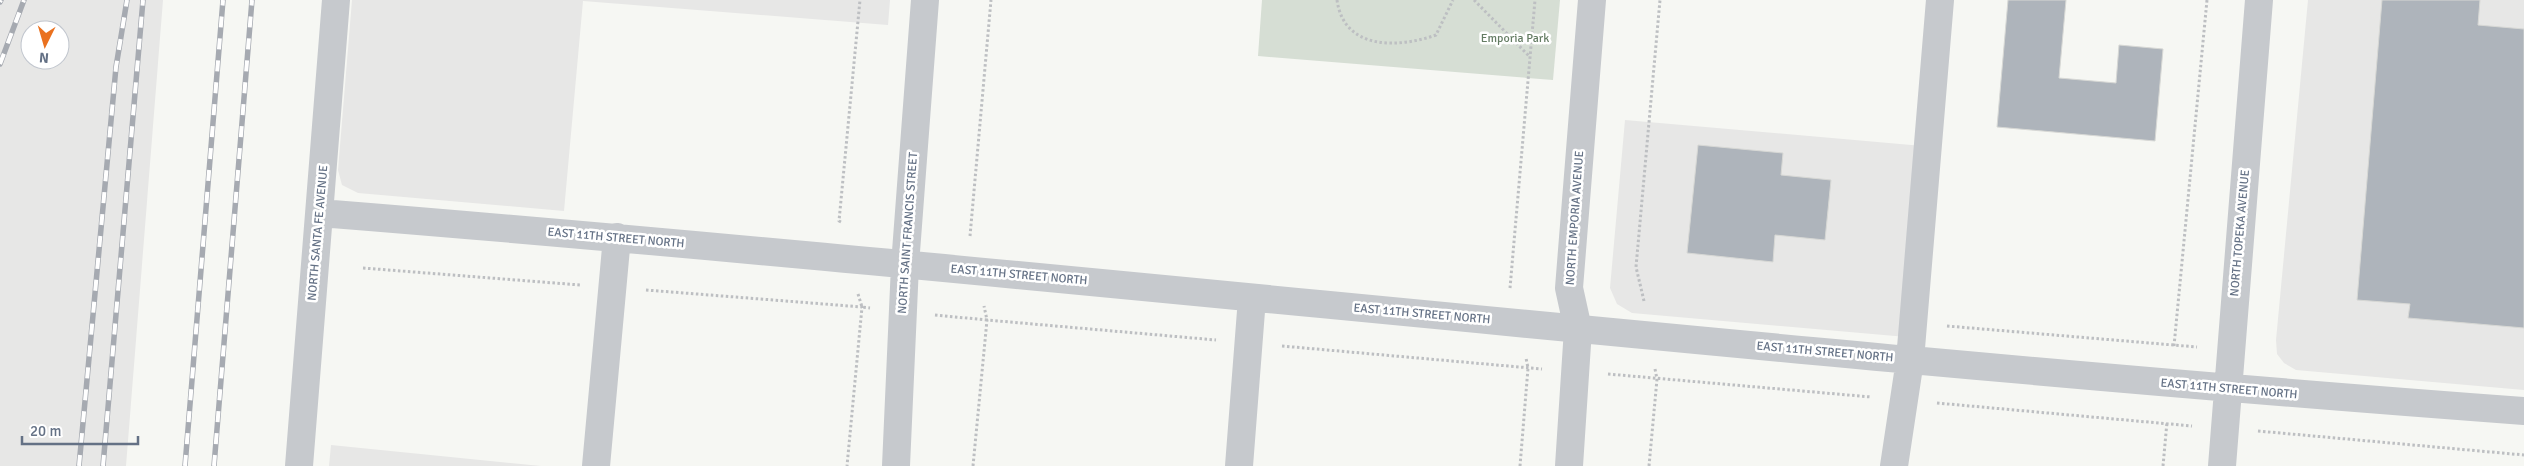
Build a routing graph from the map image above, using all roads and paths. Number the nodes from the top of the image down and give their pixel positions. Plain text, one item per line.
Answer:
1 (336, 0) edge
2 (860, 0) edge
3 (925, 0) edge
4 (1337, 0) edge
5 (1453, 0) edge
6 (1474, 0) edge
7 (1535, 0) edge
8 (1592, 0) edge
9 (1660, 0) edge
10 (1940, 0) edge
11 (2207, 0) edge
12 (2259, 0) edge
13 (1530, 56) junction
14 (320, 213) junction
15 (849, 222) dead end
16 (961, 234) dead end
17 (980, 236) dead end
18 (617, 237) junction
19 (905, 265) junction
20 (363, 268) dead end
21 (612, 287) junction
22 (1500, 288) dead end
23 (1510, 288) junction
24 (1519, 289) dead end
25 (1252, 298) junction
26 (1634, 300) dead end
27 (1644, 301) junction
28 (1653, 302) dead end
29 (1518, 323) junction
30 (1913, 323) junction
31 (1578, 329) junction
32 (1649, 336) junction
33 (1248, 343) junction
34 (2174, 345) junction
35 (2231, 351) junction
36 (1910, 360) junction
37 (1528, 368) junction
38 (1575, 372) junction
39 (1657, 379) junction
40 (2171, 384) junction
41 (2227, 389) junction
42 (1904, 400) junction
43 (2524, 411) edge
44 (2167, 423) junction
45 (2224, 428) junction
46 (2524, 455) edge
47 (299, 466) edge
48 (596, 466) edge
49 (847, 466) edge
50 (896, 466) edge
51 (973, 466) edge
52 (1239, 466) edge
53 (1520, 466) edge
54 (1569, 466) edge
55 (1649, 466) edge
56 (1894, 466) edge
57 (2163, 466) edge
58 (2222, 466) edge

1 - 14 street, NORTH SANTA FE AVENUE
2 - 15 path
3 - 19 street, NORTH SAINT FRANCIS STREET
4 - 5 path
6 - 13 path
7 - 13 path
8 - 31 street, NORTH EMPORIA AVENUE
9 - 27 path
10 - 30 street
11 - 34 path
12 - 35 street, NORTH TOPEKA AVENUE
13 - 23 path
14 - 18 street, EAST 11TH STREET NORTH
14 - 47 street, NORTH SANTA FE AVENUE
16 - 17 path
18 - 19 street, EAST 11TH STREET NORTH
18 - 21 street
19 - 25 street, EAST 11TH STREET NORTH
19 - 50 street, NORTH SAINT FRANCIS STREET
20 - 21 path
21 - 48 street
21 - 49 path
22 - 23 path
23 - 24 path
23 - 29 path
25 - 29 street, EAST 11TH STREET NORTH
25 - 33 street
26 - 27 path
27 - 28 path
27 - 32 path
29 - 31 street, EAST 11TH STREET NORTH
29 - 37 path
30 - 34 path
30 - 36 street
31 - 32 street, EAST 11TH STREET NORTH
31 - 38 street, NORTH EMPORIA AVENUE
32 - 36 street, EAST 11TH STREET NORTH
32 - 39 path
33 - 37 path
33 - 51 path
33 - 52 street
34 - 35 path
34 - 40 path
35 - 41 street, NORTH TOPEKA AVENUE
36 - 40 street, EAST 11TH STREET NORTH
36 - 42 street
37 - 38 path
37 - 53 path
38 - 39 path
38 - 54 street, NORTH EMPORIA AVENUE
39 - 42 path
39 - 55 path
40 - 41 street, EAST 11TH STREET NORTH
40 - 44 path
41 - 43 street, EAST 11TH STREET NORTH
41 - 45 street, NORTH TOPEKA AVENUE
42 - 44 path
42 - 56 street
44 - 45 path
44 - 57 path
45 - 46 path
45 - 58 street, NORTH TOPEKA AVENUE

